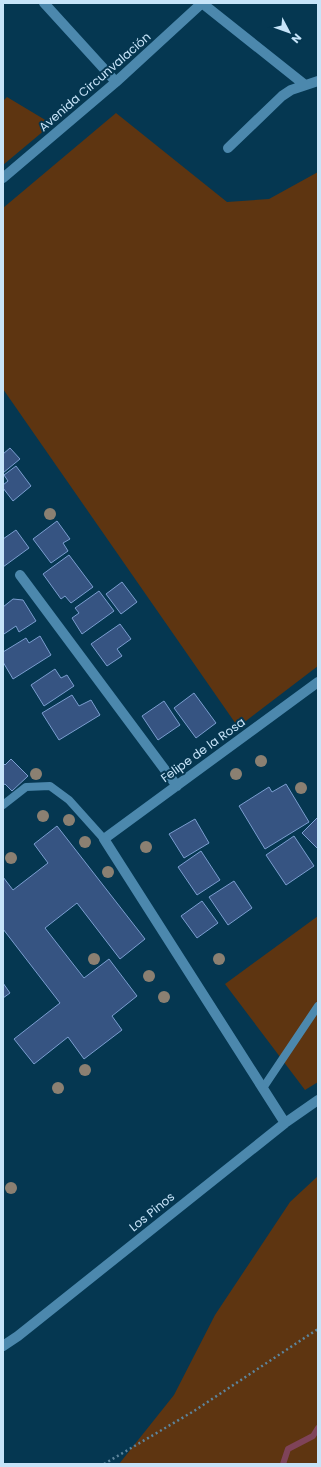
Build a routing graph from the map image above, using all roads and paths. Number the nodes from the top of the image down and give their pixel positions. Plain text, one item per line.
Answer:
1 (44, 3) edge
2 (202, 3) edge
3 (318, 81) edge
4 (116, 82) junction
5 (305, 85) junction
6 (228, 148) dead end
7 (3, 178) edge
8 (20, 575) dead end
9 (318, 682) edge
10 (177, 786) junction
11 (3, 805) edge
12 (104, 839) junction
13 (318, 1006) edge
14 (263, 1088) junction
15 (318, 1100) edge
16 (285, 1123) junction
17 (318, 1329) edge
18 (3, 1346) edge
19 (104, 1464) edge

1 - 4 street
2 - 4 street, Avenida Circunvalación
2 - 5 street
3 - 5 street
4 - 7 street, Avenida Circunvalación
5 - 6 street
8 - 10 street
9 - 10 street, Felipe de la Rosa
10 - 12 street, Felipe de la Rosa
11 - 12 lane
12 - 14 street
13 - 14 lane
14 - 16 street
15 - 16 street, Los Pinos
16 - 18 street, Los Pinos
17 - 19 path

